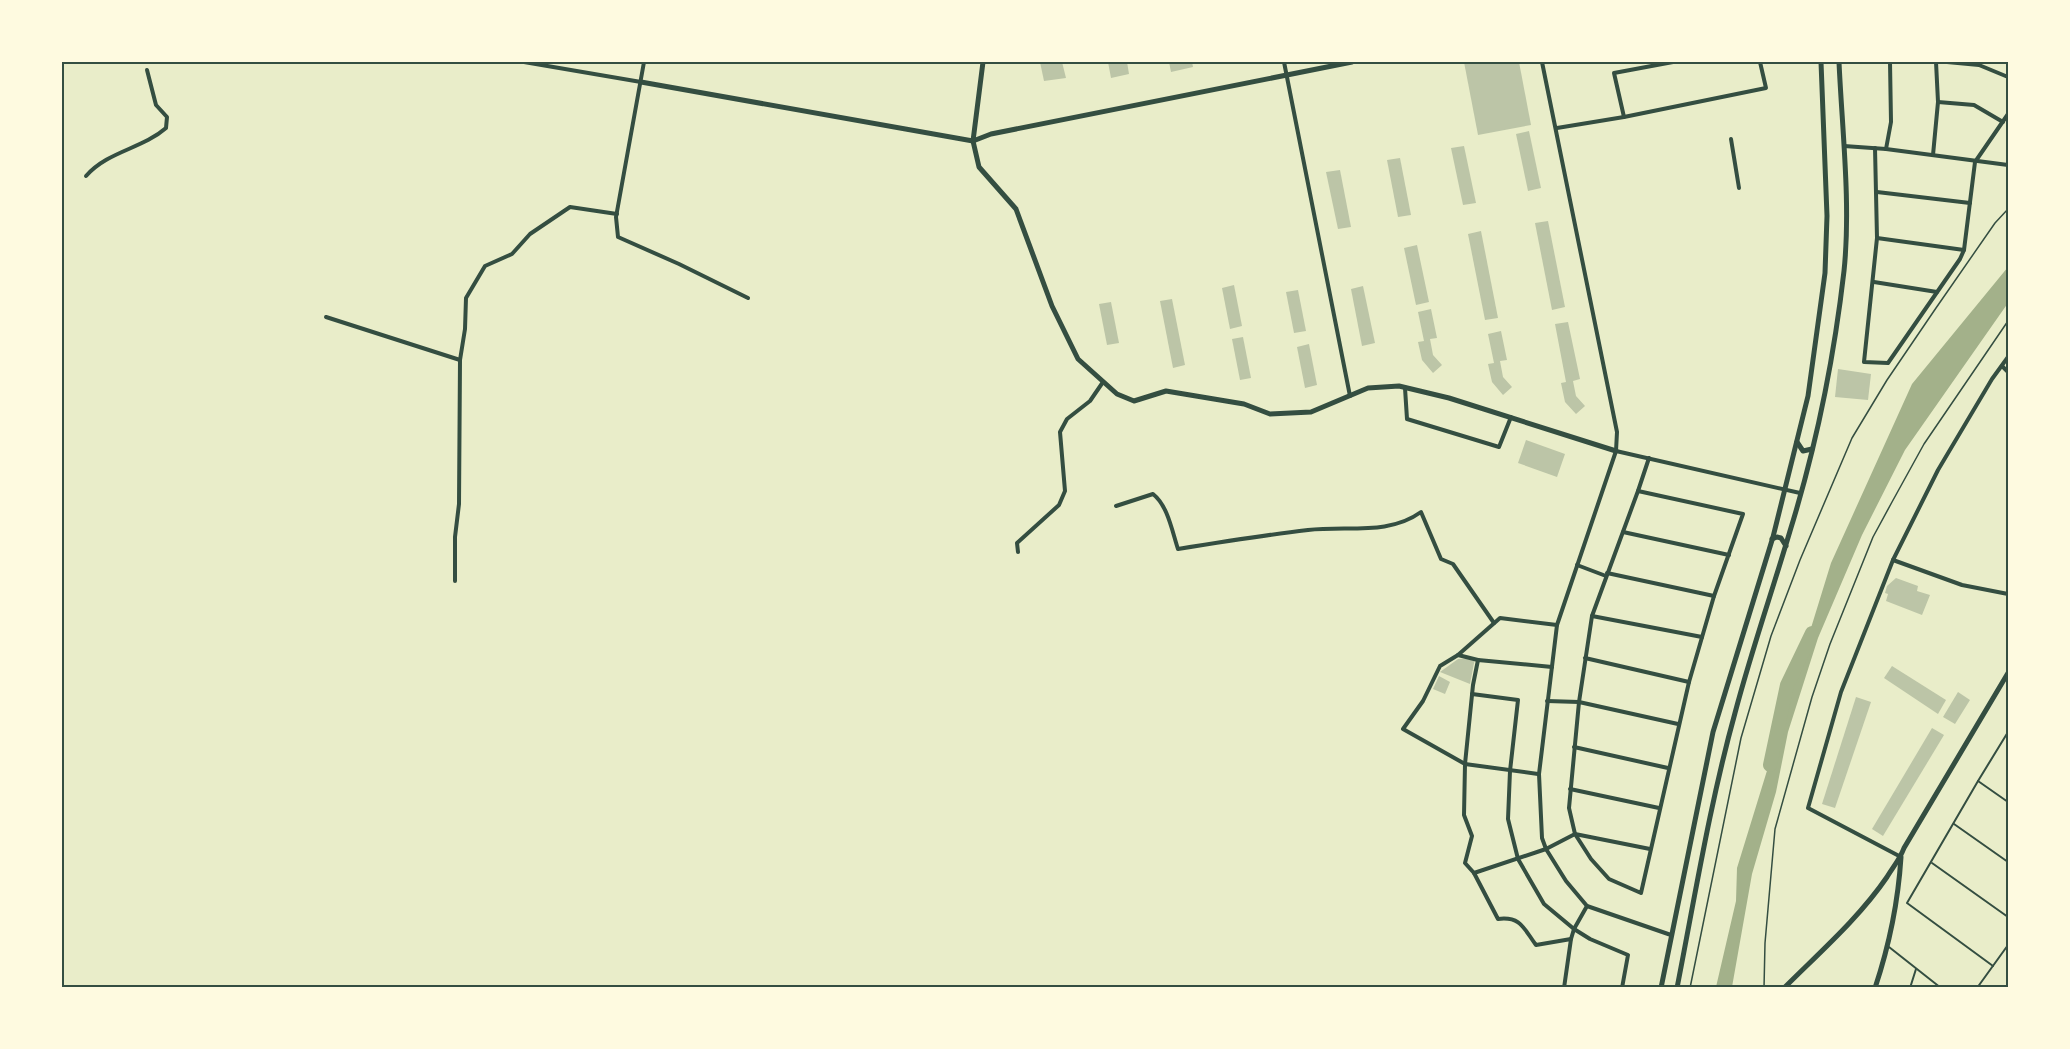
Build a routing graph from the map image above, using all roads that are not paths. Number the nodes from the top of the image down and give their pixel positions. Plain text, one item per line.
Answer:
1 (524, 62) edge
2 (644, 62) edge
3 (983, 62) edge
4 (1284, 62) edge
5 (1352, 62) edge
6 (1542, 62) edge
7 (1673, 62) edge
8 (1760, 62) edge
9 (1821, 62) edge
10 (1839, 62) edge
11 (1890, 62) edge
12 (1936, 62) edge
13 (1947, 62) edge
14 (147, 70) dead end
15 (1287, 75) junction
16 (2008, 77) edge
17 (640, 81) junction
18 (1938, 102) junction
19 (2008, 114) edge
20 (1624, 117) junction
21 (2002, 122) junction
22 (1557, 128) junction
23 (1731, 139) dead end
24 (973, 141) junction
25 (1843, 146) junction
26 (1875, 148) junction
27 (1886, 149) junction
28 (1933, 156) junction
29 (1975, 162) junction
30 (2008, 165) edge
31 (86, 176) dead end
32 (1739, 188) dead end
33 (1877, 192) junction
34 (1970, 203) junction
35 (617, 214) junction
36 (1877, 238) junction
37 (1964, 250) junction
38 (1874, 282) junction
39 (1938, 292) junction
40 (748, 298) dead end
41 (326, 317) dead end
42 (2008, 357) edge
43 (460, 360) junction
44 (2002, 366) junction
45 (2008, 372) edge
46 (1103, 382) junction
47 (1405, 388) junction
48 (1350, 396) junction
49 (1511, 417) junction
50 (1797, 442) junction
51 (1812, 448) junction
52 (1616, 451) junction
53 (1649, 458) junction
54 (1786, 490) junction
55 (1638, 491) junction
56 (1800, 494) junction
57 (1116, 506) dead end
58 (1623, 532) junction
59 (1772, 539) junction
60 (1785, 546) junction
61 (1018, 552) dead end
62 (1729, 555) junction
63 (1893, 560) junction
64 (1577, 565) junction
65 (1606, 574) junction
66 (455, 581) dead end
67 (2008, 594) edge
68 (1714, 596) junction
69 (1592, 616) junction
70 (1494, 623) junction
71 (1557, 625) junction
72 (1702, 637) junction
73 (1458, 655) junction
74 (1585, 658) junction
75 (1478, 660) junction
76 (1552, 667) junction
77 (2008, 673) edge
78 (1689, 682) junction
79 (1472, 694) junction
80 (1548, 701) junction
81 (1579, 702) junction
82 (1678, 724) junction
83 (2008, 732) edge
84 (2004, 740) junction
85 (2008, 743) edge
86 (1574, 747) junction
87 (1465, 764) junction
88 (1668, 768) junction
89 (1510, 771) junction
90 (1539, 774) junction
91 (1978, 781) junction
92 (1570, 789) junction
93 (2008, 802) edge
94 (1659, 808) junction
95 (1953, 824) junction
96 (1575, 834) junction
97 (1546, 849) junction
98 (1650, 849) junction
99 (1901, 857) junction
100 (1518, 859) junction
101 (1932, 862) junction
102 (2008, 862) edge
103 (1474, 873) junction
104 (1587, 906) junction
105 (2008, 918) edge
106 (1574, 929) junction
107 (1671, 935) junction
108 (1571, 939) junction
109 (2008, 945) edge
110 (1889, 947) junction
111 (1993, 966) junction
112 (1916, 969) junction
113 (1564, 987) edge
114 (1622, 987) edge
115 (1661, 987) edge
116 (1677, 987) edge
117 (1784, 987) edge
118 (1875, 987) edge
119 (1910, 987) edge
120 (1941, 987) edge
121 (1977, 987) edge

1 - 17 street
2 - 17 street
3 - 24 street
4 - 15 street
5 - 15 street
6 - 22 street
7 - 20 street
8 - 20 street
9 - 50 street
10 - 25 street
11 - 27 street
12 - 18 street
13 - 16 street
14 - 31 street
15 - 24 street
15 - 48 street
17 - 24 street
17 - 35 street
18 - 21 street
18 - 28 street
19 - 21 street
20 - 22 street
21 - 29 street
22 - 52 street
23 - 32 street
24 - 46 street
25 - 26 street
25 - 51 street
26 - 27 street
26 - 33 street
27 - 28 street
28 - 29 street
29 - 30 street
29 - 34 street
33 - 34 street
33 - 36 street
34 - 37 street
35 - 40 street
35 - 43 street
36 - 37 street
36 - 38 street
37 - 39 street
38 - 39 street
38 - 39 street
41 - 43 street
42 - 44 street
43 - 66 street
44 - 45 street
44 - 63 street
46 - 48 street
46 - 61 street
47 - 48 street
47 - 49 street
47 - 49 street
49 - 52 street
50 - 51 street
50 - 54 street
51 - 56 street
52 - 53 street
52 - 64 street
53 - 54 street
53 - 55 street
54 - 56 street
54 - 59 street
55 - 58 street
55 - 62 street
56 - 60 street
57 - 70 street
58 - 62 street
58 - 65 street
59 - 60 street
59 - 107 street
60 - 116 street
62 - 68 street
63 - 67 street
63 - 99 street
64 - 65 street
64 - 71 street
65 - 68 street
65 - 69 street
68 - 72 street
69 - 72 street
69 - 74 street
70 - 71 street
70 - 73 street
71 - 76 street
72 - 78 street
73 - 75 street
73 - 87 street
74 - 78 street
74 - 81 street
75 - 76 street
75 - 79 street
76 - 80 street
77 - 99 street
78 - 82 street
79 - 87 street
79 - 89 street
80 - 81 street
80 - 90 street
81 - 82 street
81 - 86 street
82 - 88 street
83 - 84 lane
84 - 85 lane
84 - 91 lane
86 - 88 street
86 - 92 street
87 - 89 street
87 - 103 street
88 - 94 street
89 - 90 street
89 - 100 street
90 - 97 street
91 - 93 lane
91 - 95 lane
92 - 94 street
92 - 96 street
94 - 98 street
95 - 101 lane
95 - 102 lane
96 - 97 street
96 - 98 street
96 - 98 street
97 - 100 street
97 - 104 street
99 - 110 street
99 - 117 street
100 - 103 street
100 - 106 street
101 - 105 lane
101 - 111 lane
103 - 108 street
104 - 106 street
104 - 107 street
106 - 108 street
106 - 114 street
107 - 115 street
108 - 113 street
109 - 111 lane
110 - 112 lane
110 - 118 street
111 - 121 lane
112 - 119 lane
112 - 120 lane

